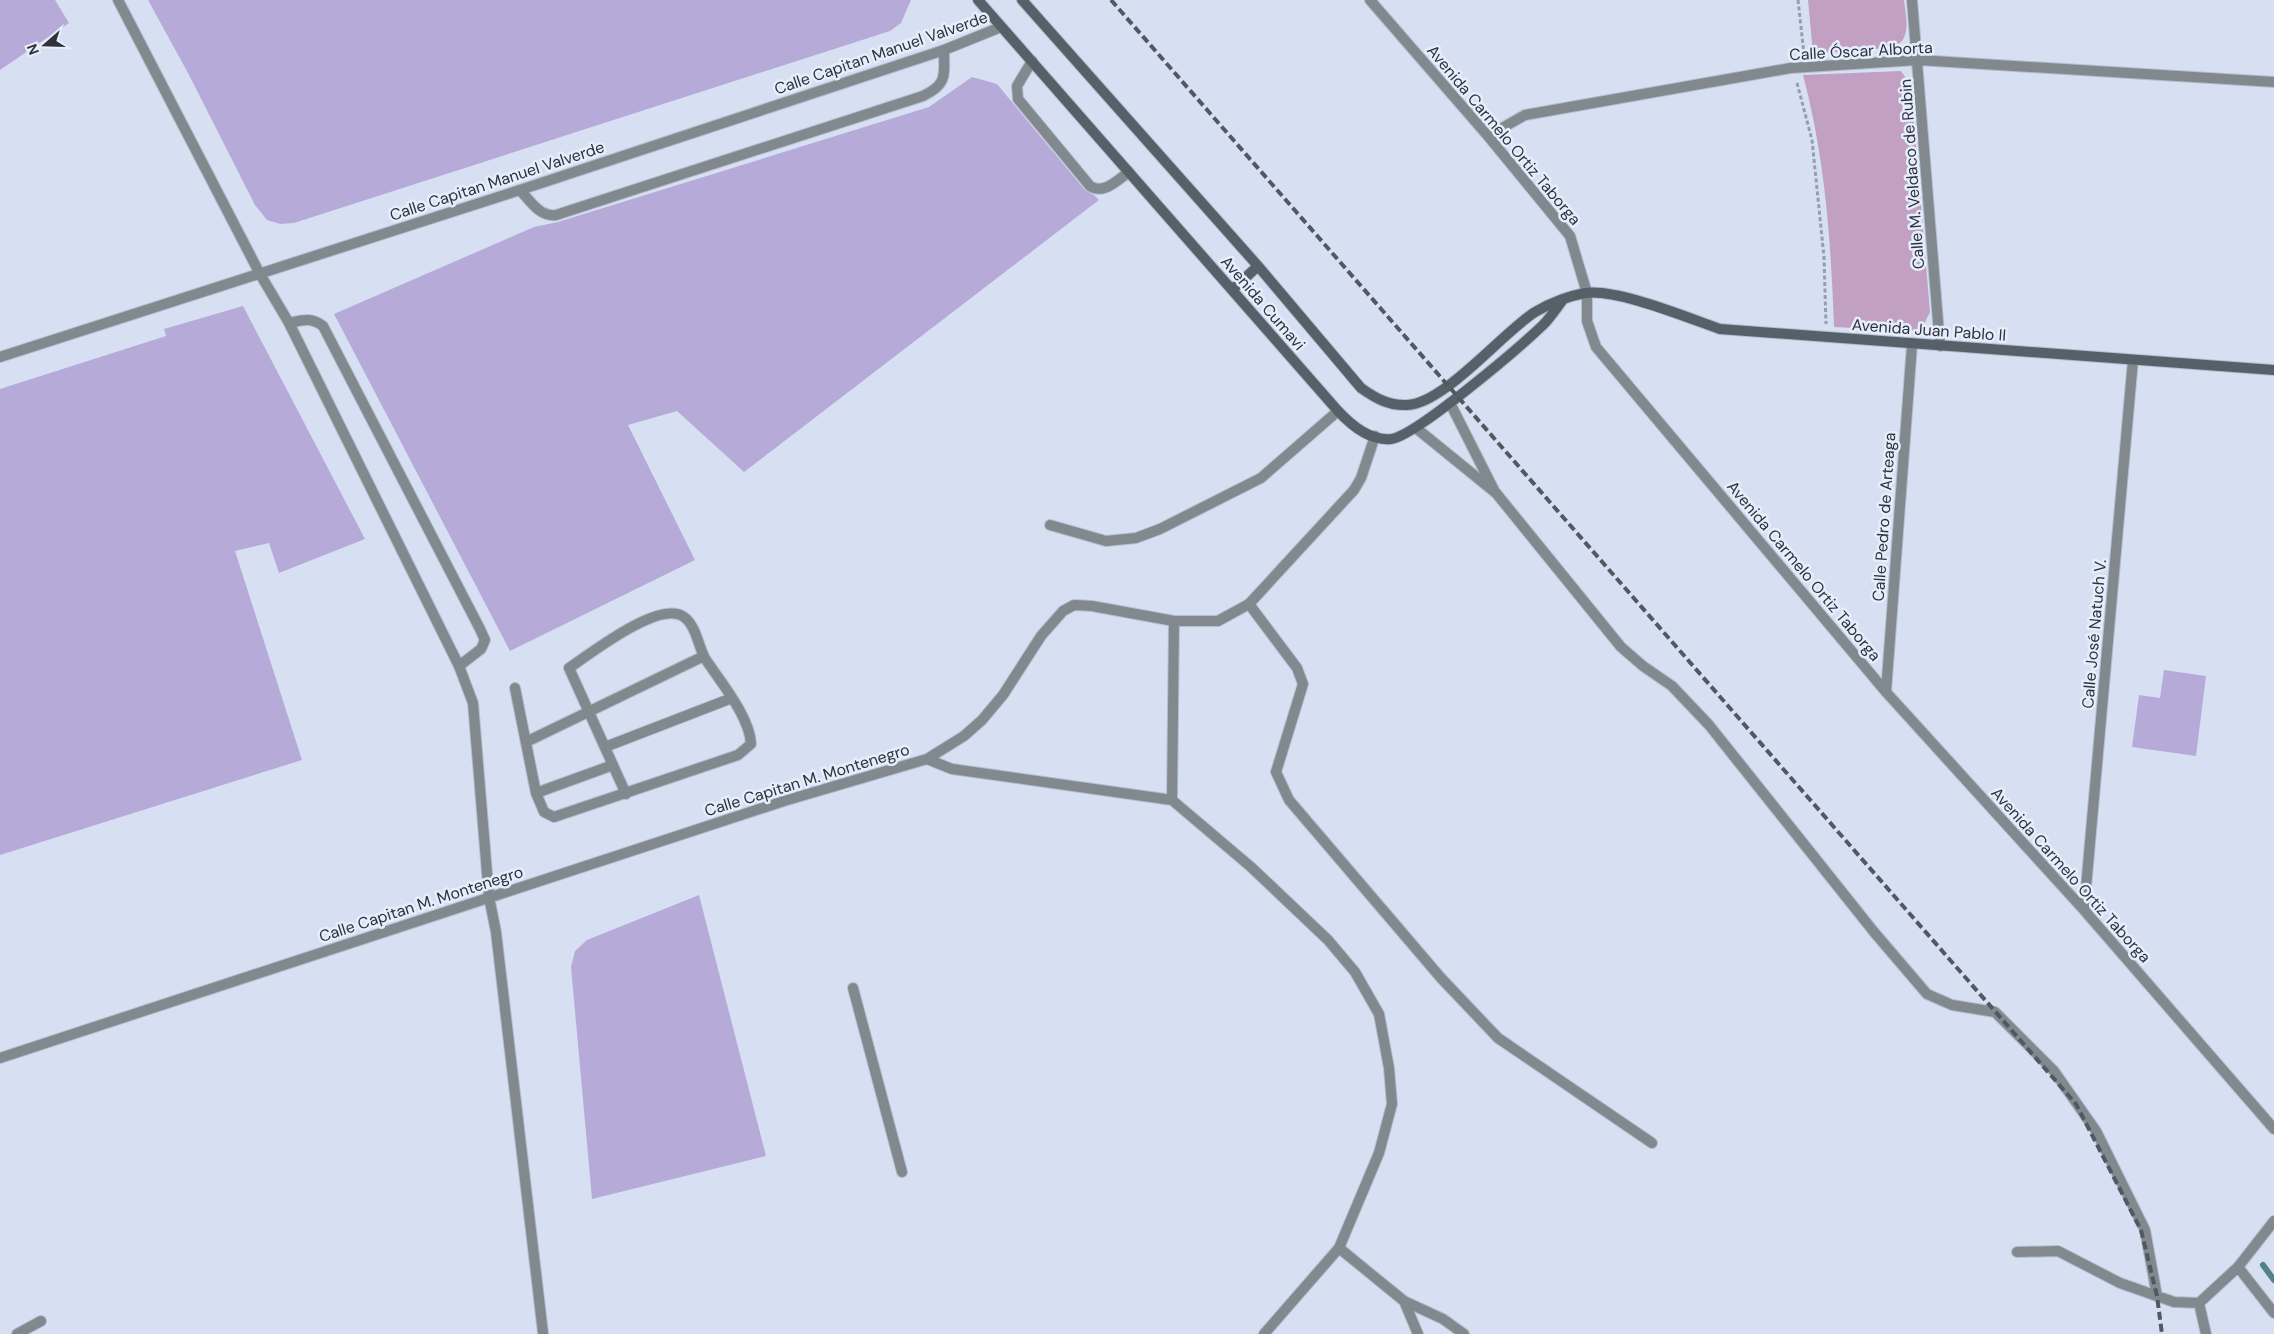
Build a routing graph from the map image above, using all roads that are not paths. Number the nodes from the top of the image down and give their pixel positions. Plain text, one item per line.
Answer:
1 (118, 0) edge
2 (978, 0) edge
3 (1022, 0) edge
4 (1370, 0) edge
5 (1912, 0) edge
6 (1001, 27) junction
7 (944, 50) junction
8 (1918, 60) junction
9 (1032, 61) junction
10 (2274, 82) edge
11 (1488, 136) junction
12 (1129, 172) junction
13 (520, 190) junction
14 (1258, 266) junction
15 (260, 274) junction
16 (1232, 290) junction
17 (1587, 293) junction
18 (1563, 300) junction
19 (288, 323) junction
20 (1912, 345) junction
21 (1940, 346) junction
22 (0, 357) edge
23 (2133, 360) junction
24 (2274, 370) edge
25 (1450, 403) junction
26 (1338, 411) junction
27 (1416, 428) junction
28 (1375, 436) junction
29 (1496, 493) junction
30 (1050, 525) dead end
31 (1248, 604) junction
32 (1174, 621) junction
33 (704, 656) junction
34 (459, 666) junction
35 (515, 688) dead end
36 (1886, 692) junction
37 (732, 698) junction
38 (589, 711) junction
39 (526, 742) junction
40 (605, 747) junction
41 (926, 759) junction
42 (613, 765) junction
43 (536, 793) junction
44 (626, 794) junction
45 (1172, 800) junction
46 (489, 897) junction
47 (2084, 910) junction
48 (853, 988) dead end
49 (0, 1058) edge
50 (2274, 1129) edge
51 (1652, 1143) dead end
52 (902, 1172) dead end
53 (2274, 1221) edge
54 (1339, 1248) junction
55 (2017, 1252) dead end
56 (2238, 1267) junction
57 (2157, 1296) junction
58 (1404, 1301) junction
59 (2199, 1303) junction
60 (2274, 1313) edge
61 (41, 1320) dead end
62 (543, 1333) edge
63 (17, 1334) edge
64 (1264, 1334) edge
65 (1418, 1334) edge
66 (1464, 1334) edge
67 (2206, 1334) edge

1 - 15 street
2 - 6 street, Avenida Cumavi
3 - 14 street, Avenida Cumavi
4 - 11 street, Avenida Carmelo Ortiz Taborga
5 - 8 street, Calle M. Veldaco de Rubin
6 - 7 street, Calle Capitan Manuel Valverde
6 - 9 street, Avenida Cumavi
7 - 13 street, Calle Capitan Manuel Valverde
7 - 13 street
8 - 10 street, Calle Óscar Alborta
8 - 11 street, Calle Óscar Alborta
8 - 21 street, Calle M. Veldaco de Rubin
9 - 12 street, Avenida Cumavi
9 - 12 street
11 - 17 street, Avenida Carmelo Ortiz Taborga
12 - 16 street, Avenida Cumavi
13 - 15 street, Calle Capitan Manuel Valverde
14 - 16 street
14 - 18 street, Avenida Cumavi
15 - 19 street
15 - 22 street, Calle Capitan Manuel Valverde
16 - 26 street, Avenida Cumavi
17 - 18 street, Avenida Cumavi
17 - 20 street, Avenida Juan Pablo II
17 - 36 street, Avenida Carmelo Ortiz Taborga
18 - 25 street, Avenida Cumavi
19 - 34 street
19 - 34 street
20 - 21 street, Avenida Juan Pablo II
20 - 36 street, Calle Pedro de Arteaga
21 - 23 street, Avenida Juan Pablo II
23 - 24 street, Avenida Juan Pablo II
23 - 47 street, Calle José Natuch V.
25 - 27 street, Avenida Cumavi
25 - 29 street
26 - 28 street, Avenida Cumavi
26 - 30 street
27 - 28 street, Avenida Cumavi
27 - 29 street
28 - 31 street
29 - 57 street
31 - 32 street
31 - 51 street
32 - 41 street
32 - 45 street
33 - 37 street
33 - 38 street
33 - 38 street
34 - 46 street
35 - 39 street
36 - 47 street, Avenida Carmelo Ortiz Taborga
37 - 40 street
37 - 44 street
38 - 39 street
38 - 40 street
39 - 43 street
40 - 42 street
41 - 45 street, Calle Capitan M. Montenegro
41 - 46 street, Calle Capitan M. Montenegro
42 - 43 street
42 - 44 street
43 - 44 street
45 - 54 street
46 - 49 street, Calle Capitan M. Montenegro
46 - 62 street
47 - 50 street, Avenida Carmelo Ortiz Taborga
48 - 52 street
53 - 56 street
54 - 58 street
54 - 64 street
55 - 57 street
56 - 59 street
56 - 60 street
57 - 59 street
58 - 65 street
58 - 66 street
59 - 67 street
61 - 63 street

